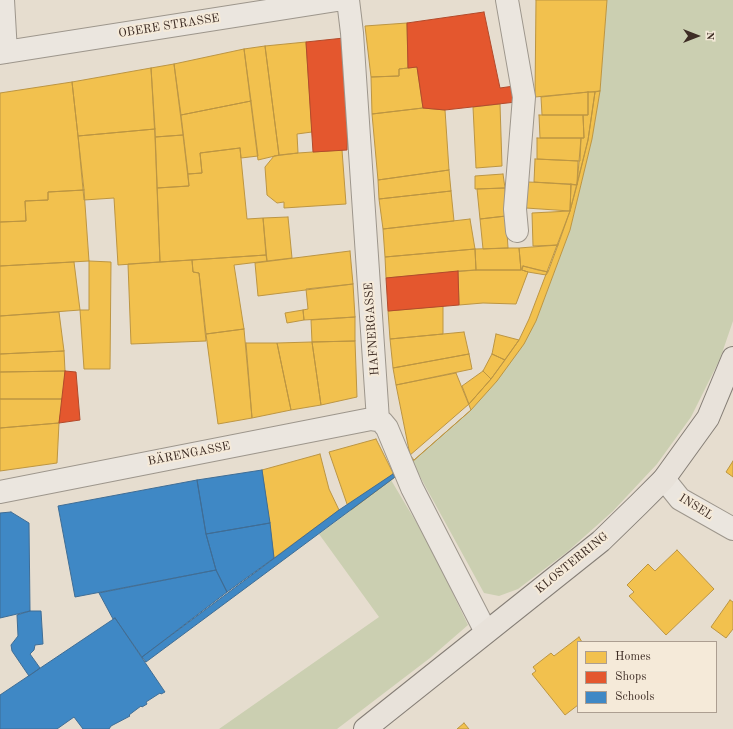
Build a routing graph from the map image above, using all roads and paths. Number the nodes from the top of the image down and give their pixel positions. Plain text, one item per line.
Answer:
1 (3, 0) edge
2 (338, 0) edge
3 (348, 0) edge
4 (507, 0) edge
5 (3, 52) edge
6 (517, 231) dead end
7 (733, 358) edge
8 (378, 420) junction
9 (664, 479) junction
10 (0, 492) edge
11 (733, 529) edge
12 (486, 632) junction
13 (365, 729) edge

1 - 5 street
2 - 5 street, OBERE STRASSE
3 - 8 street, HAFNERGASSE
4 - 6 street
7 - 9 main road, KLOSTERRING
8 - 10 street, BÄRENGASSE
8 - 12 street
9 - 11 street, INSEL
9 - 12 main road, KLOSTERRING
12 - 13 main road, KLOSTERRING

